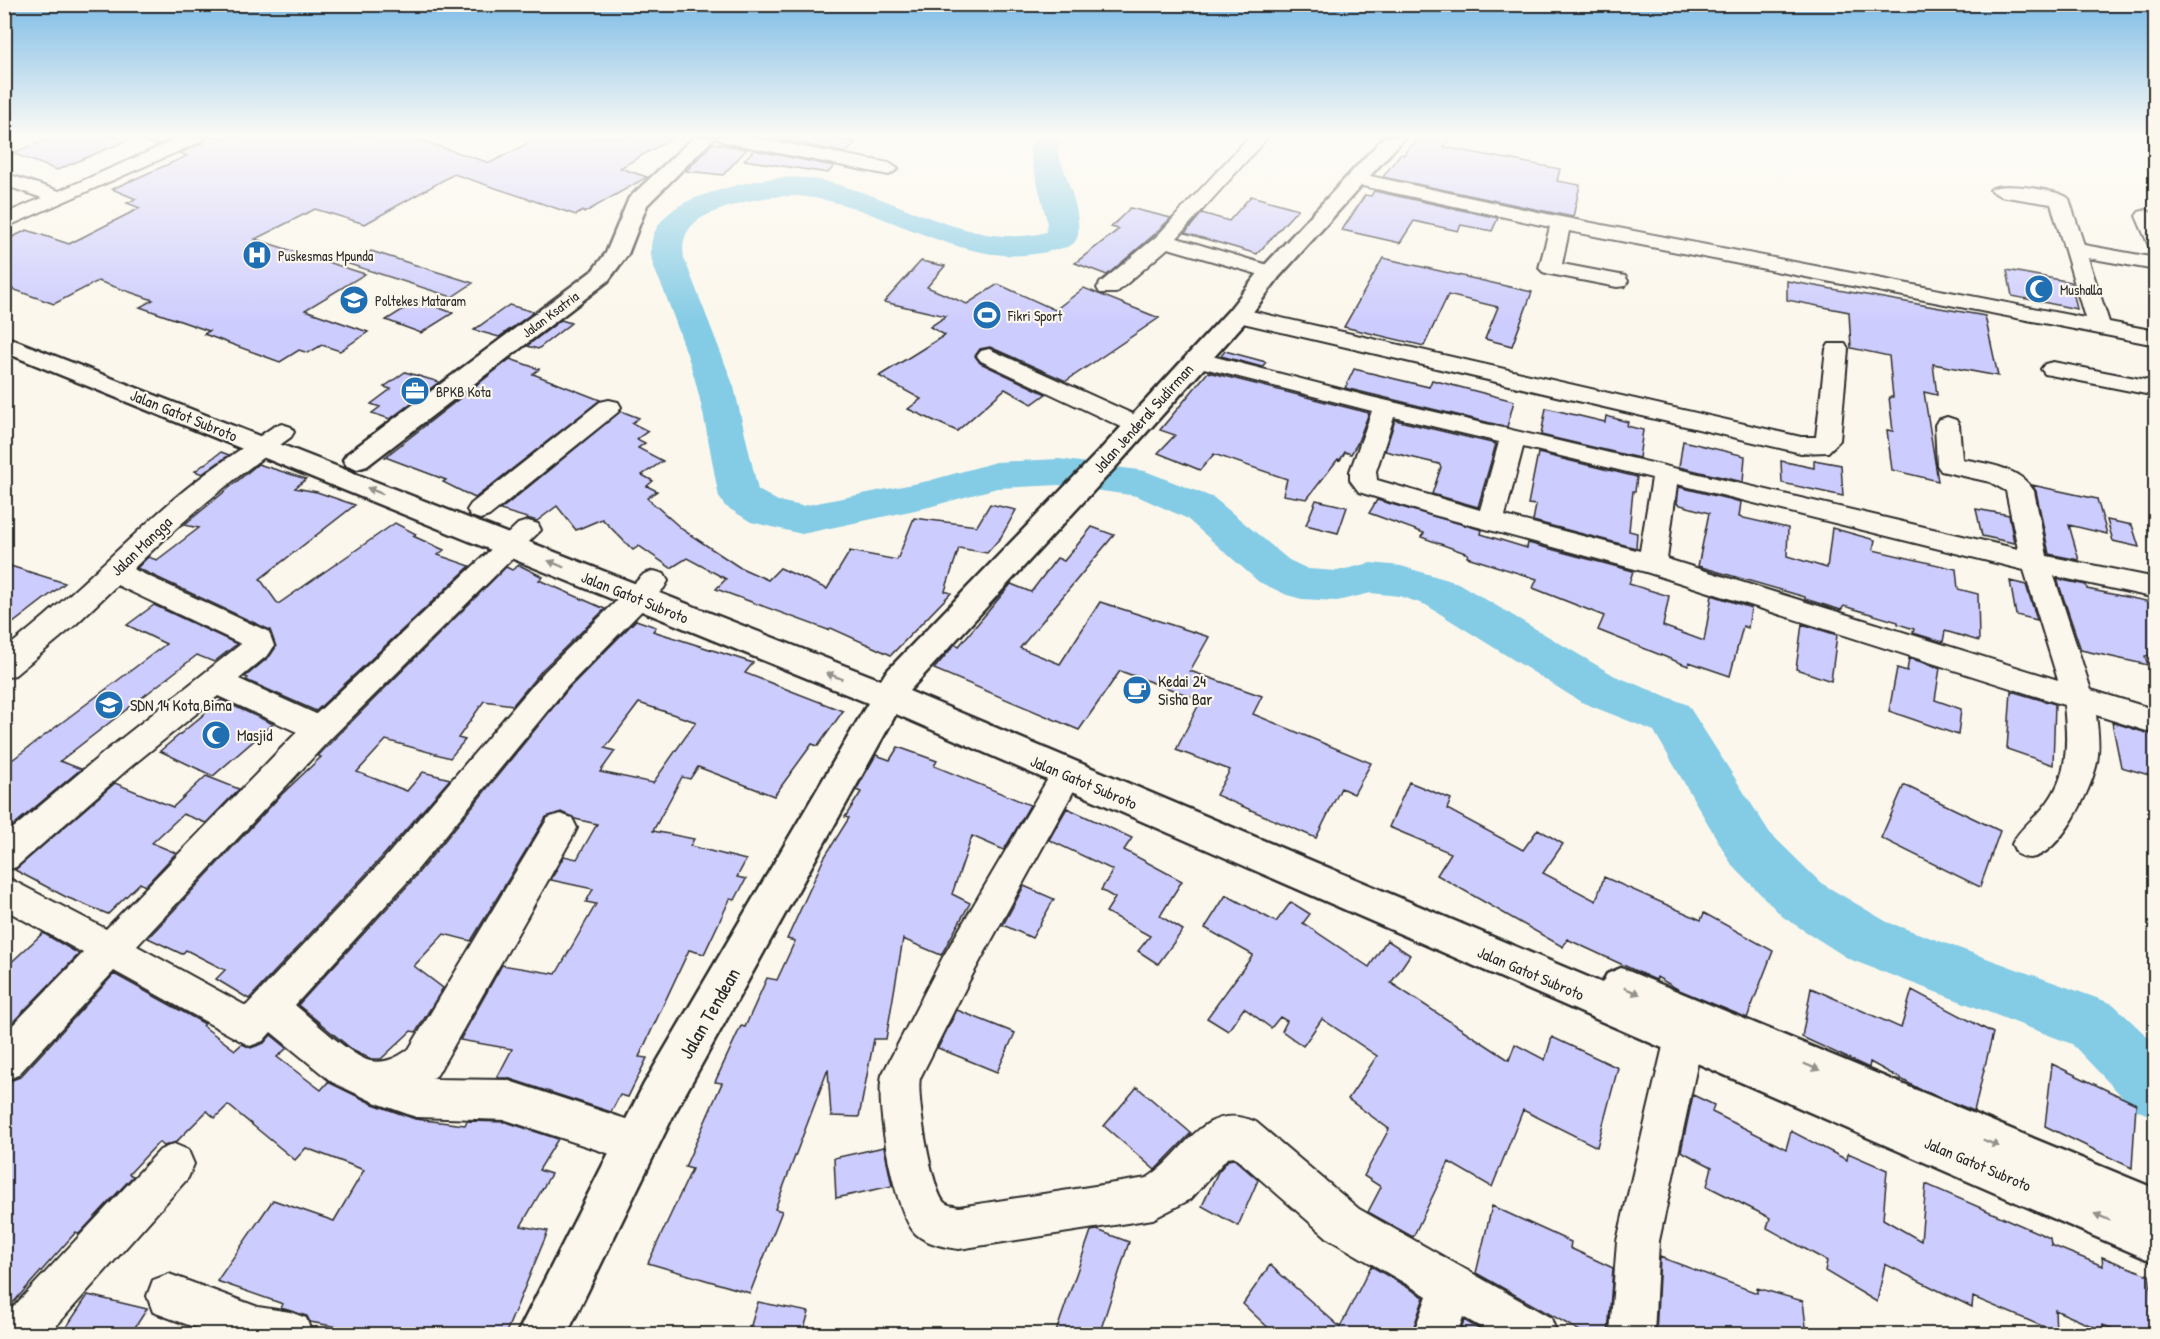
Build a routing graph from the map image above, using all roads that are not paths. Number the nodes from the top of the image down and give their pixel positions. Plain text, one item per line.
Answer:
1 (54, 199) edge
2 (641, 199) edge
3 (1201, 199) edge
4 (1337, 199) edge
5 (1451, 199) edge
6 (2059, 199) edge
7 (2146, 216) dead end
8 (2045, 218) dead end
9 (2066, 221) junction
10 (4, 222) edge
11 (1561, 223) junction
12 (1164, 240) junction
13 (2156, 242) edge
14 (2074, 250) junction
15 (2156, 264) edge
16 (1270, 272) junction
17 (1617, 281) dead end
18 (1108, 288) dead end
19 (1238, 315) junction
20 (4, 323) edge
21 (2098, 327) junction
22 (2156, 338) edge
23 (4, 343) edge
24 (1837, 349) dead end
25 (989, 356) dead end
26 (65, 357) junction
27 (1196, 359) junction
28 (2054, 369) dead end
29 (2156, 389) edge
30 (1386, 406) junction
31 (609, 407) dead end
32 (1137, 425) junction
33 (1947, 425) dead end
34 (1513, 436) junction
35 (272, 439) junction
36 (357, 460) junction
37 (1666, 473) junction
38 (480, 510) junction
39 (1490, 521) junction
40 (519, 537) junction
41 (1652, 564) junction
42 (2036, 564) junction
43 (115, 572) junction
44 (2156, 588) edge
45 (645, 589) junction
46 (8, 661) edge
47 (215, 681) junction
48 (894, 689) junction
49 (2078, 699) junction
50 (2156, 722) edge
51 (320, 729) junction
52 (1067, 774) junction
53 (560, 828) dead end
54 (2030, 844) dead end
55 (4, 857) edge
56 (4, 891) edge
57 (110, 948) junction
58 (1506, 950) junction
59 (269, 1007) junction
60 (1684, 1038) junction
61 (4, 1062) edge
62 (365, 1080) junction
63 (638, 1143) junction
64 (174, 1164) dead end
65 (2152, 1229) edge
66 (1452, 1287) junction
67 (169, 1296) dead end
68 (19, 1335) edge
69 (290, 1335) edge
70 (541, 1335) edge
71 (1435, 1335) edge
72 (1535, 1335) edge
73 (1632, 1335) edge

1 - 10 street
2 - 36 street, Jalan Ksatria
3 - 12 street
4 - 16 street, Jalan Jenderal Sudirman
5 - 11 street
6 - 9 street
7 - 13 street
8 - 9 street
9 - 14 street
11 - 17 street
11 - 21 street
12 - 16 street
12 - 18 street
14 - 15 street
14 - 21 street
16 - 19 street, Jalan Jenderal Sudirman
19 - 24 street
19 - 27 street, Jalan Jenderal Sudirman
20 - 26 street, Jalan Gatot Subroto
21 - 22 street
23 - 26 street, Jalan Gatot Subroto
25 - 32 street
26 - 35 street, Jalan Gatot Subroto
27 - 30 street
27 - 32 street, Jalan Jenderal Sudirman
28 - 29 street
30 - 34 street
30 - 39 street
31 - 38 street
32 - 48 street, Jalan Jenderal Sudirman
33 - 42 street
34 - 37 street
34 - 39 street
35 - 36 street, Jalan Gatot Subroto
40 -> 35 street, Jalan Gatot Subroto
35 - 43 street, Jalan Mangga
36 - 38 street, Jalan Gatot Subroto
37 - 41 street
37 - 42 street
38 - 40 street, Jalan Gatot Subroto
39 - 41 street
40 - 45 street, Jalan Gatot Subroto
40 - 51 street
41 - 49 street
42 - 44 street
42 - 49 street
43 - 46 street, Jalan Mangga
43 - 47 street
45 - 48 street, Jalan Gatot Subroto
45 - 59 street
47 - 51 street
47 - 55 street
48 - 52 street, Jalan Gatot Subroto
48 - 58 street, Jalan Gatot Subroto
48 - 63 street, Jalan Tendean
49 - 50 street
49 - 54 street
51 - 57 street
52 - 58 street, Jalan Gatot Subroto
52 - 66 street
53 - 62 street
56 - 57 street
57 - 59 street
57 - 61 street
58 - 60 street, Jalan Gatot Subroto
58 -> 65 street, Jalan Gatot Subroto
59 - 62 street
65 -> 60 street, Jalan Gatot Subroto
60 - 73 street
62 - 63 street
63 - 70 street, Jalan Tendean
64 - 68 street
66 - 71 street
66 - 72 street
67 - 69 street

